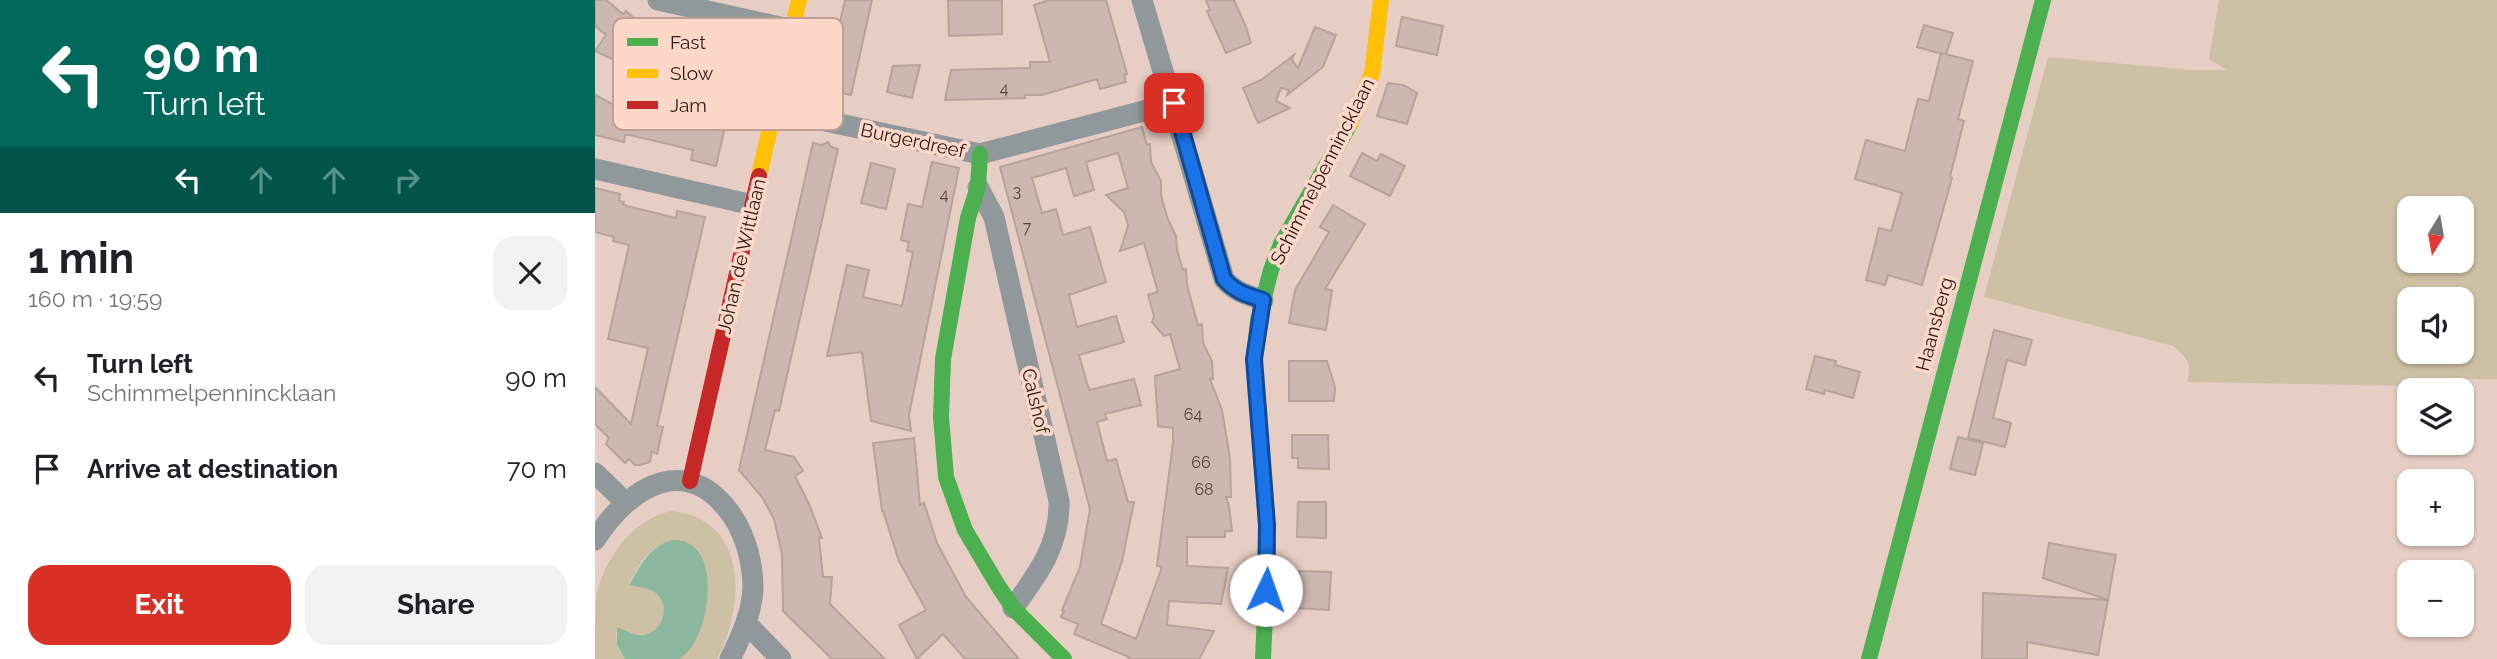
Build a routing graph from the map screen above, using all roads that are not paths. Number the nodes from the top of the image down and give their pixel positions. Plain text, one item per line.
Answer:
1 (658, 0) edge
2 (799, 0) edge
3 (1142, 0) edge
4 (1381, 0) edge
5 (2043, 0) edge
6 (739, 18) edge
7 (795, 18) edge
8 (1174, 103) junction
9 (843, 125) edge
10 (770, 130) edge
11 (979, 154) junction
12 (595, 169) edge
13 (978, 187) junction
14 (753, 205) junction
15 (1263, 300) junction
16 (595, 472) edge
17 (689, 481) junction
18 (625, 502) junction
19 (595, 540) edge
20 (1013, 608) junction
21 (746, 624) junction
22 (730, 659) edge
23 (781, 659) edge
24 (1065, 659) edge
25 (1263, 659) edge
26 (1869, 659) edge

1 - 6 street
2 - 7 street, Johan de Wittlaan
3 - 8 street
4 - 15 street, Schimmelpennincklaan
5 - 26 street, Haansberg
8 - 11 street, Burgerdreef
8 - 15 street
9 - 11 street, Burgerdreef
10 - 14 street, Johan de Wittlaan
11 - 13 street, Calshof
12 - 14 street
13 - 20 street, Calshof
13 - 20 street, Calshof
14 - 17 street, Johan de Wittlaan
15 - 25 street, Schimmelpennincklaan
16 - 18 street
17 - 18 street
17 - 21 street
18 - 19 street
20 - 24 street, Calshof
21 - 22 street
21 - 23 street

